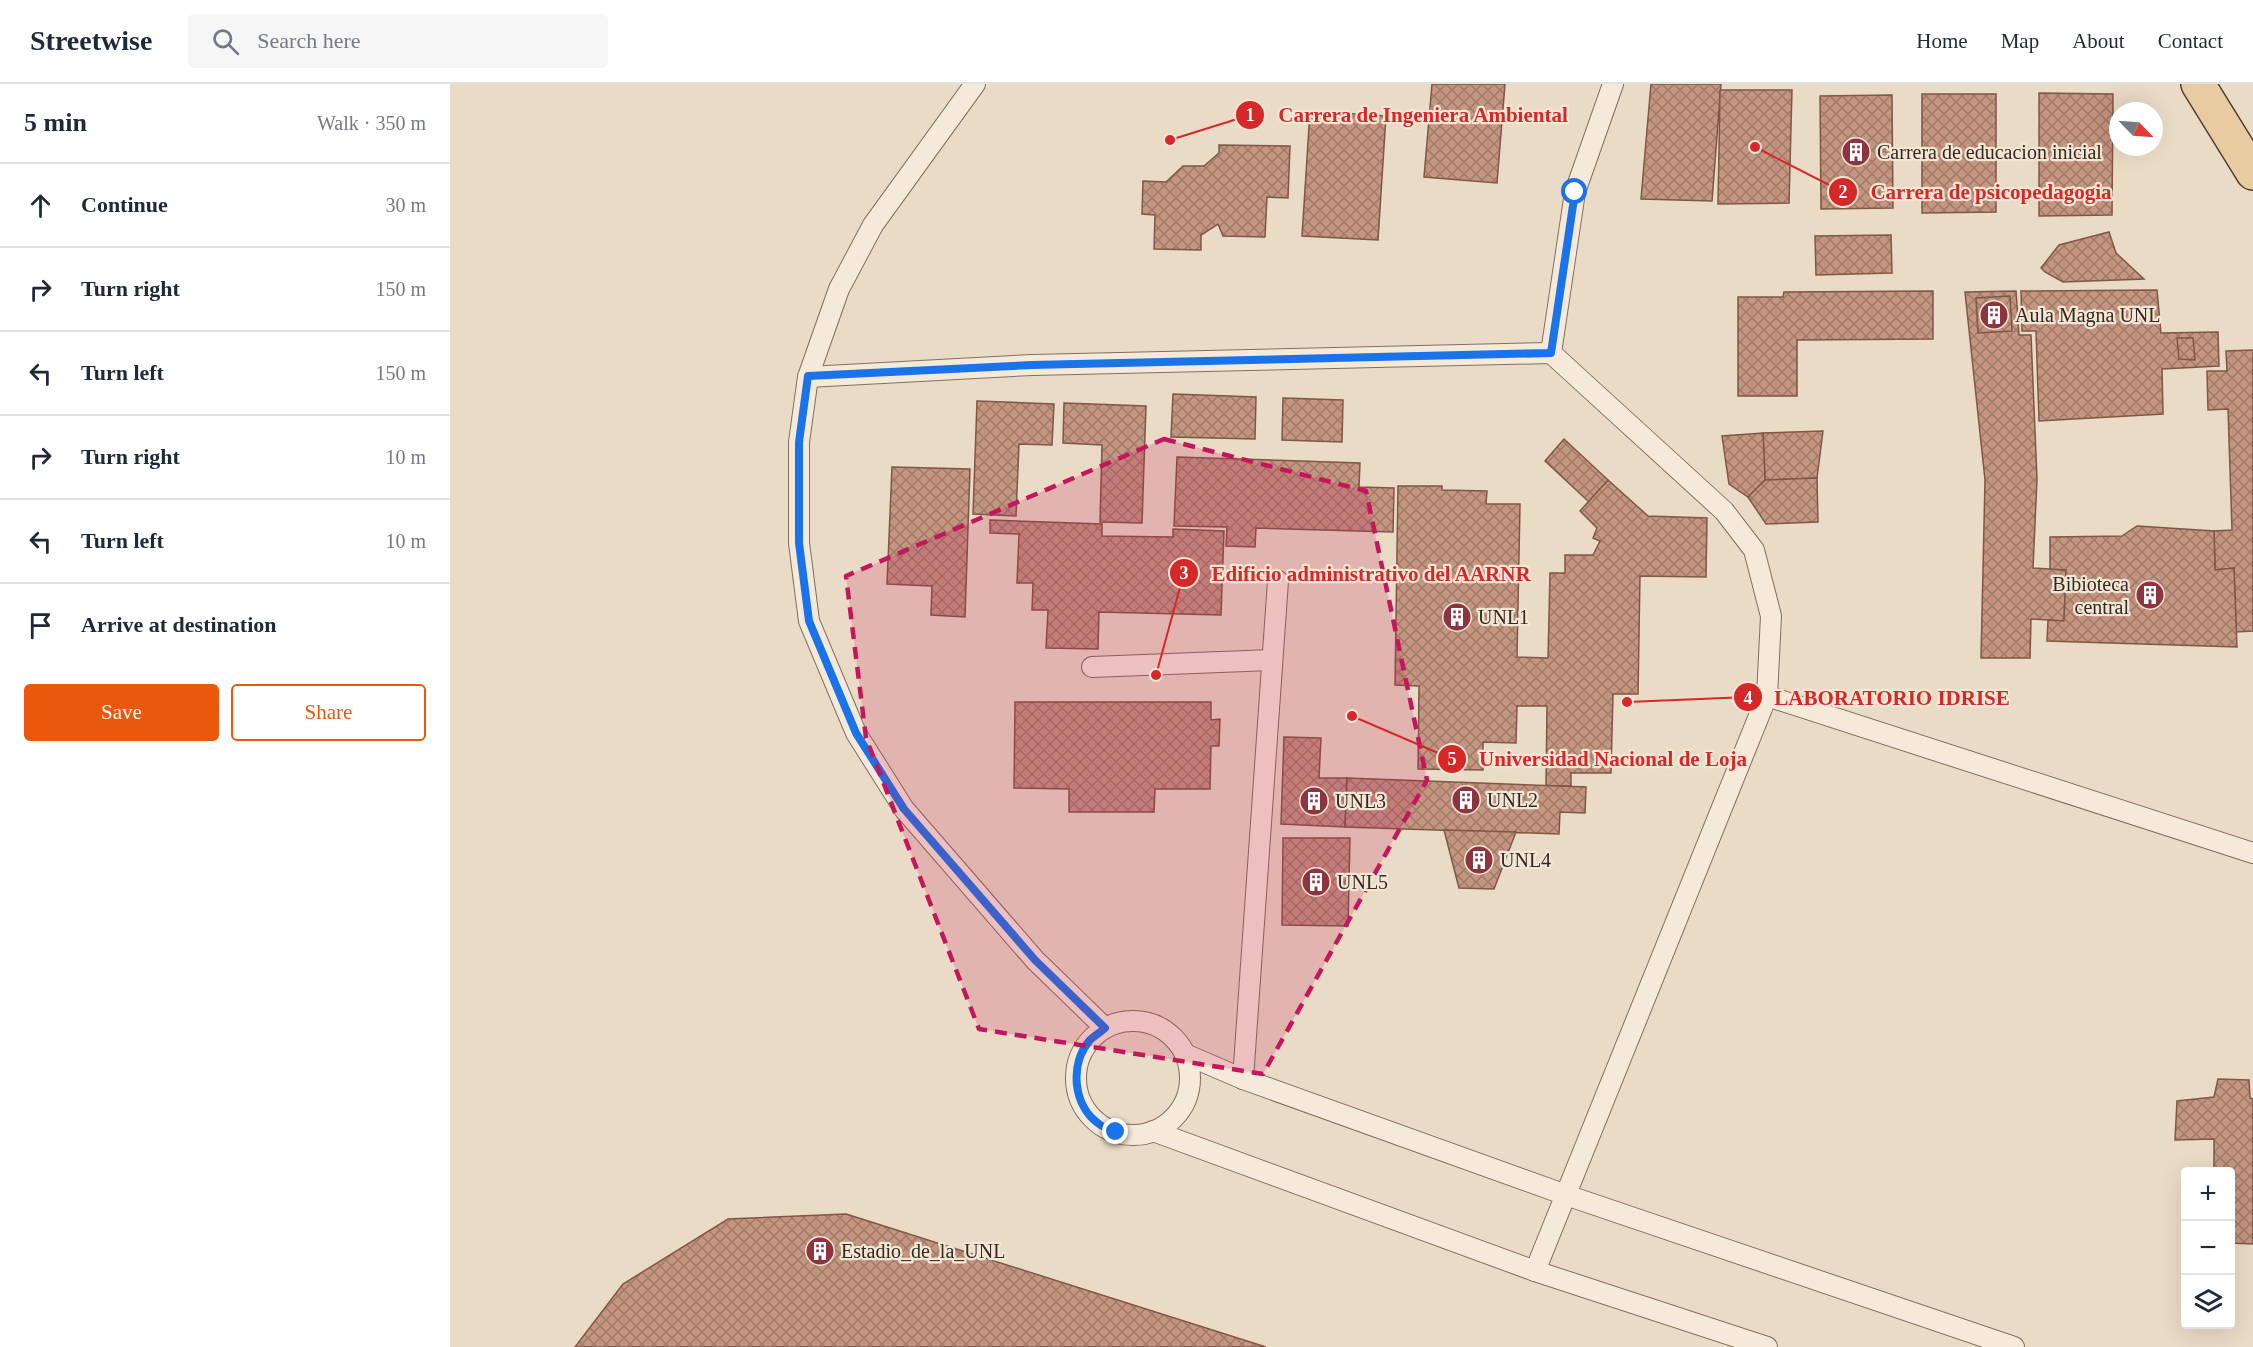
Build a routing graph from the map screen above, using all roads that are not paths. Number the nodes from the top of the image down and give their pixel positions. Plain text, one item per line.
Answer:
1 (975, 84) edge
2 (1613, 84) edge
3 (2198, 84) edge
4 (2253, 173) edge
5 (1551, 353) junction
6 (808, 376) junction
7 (1278, 581) dead end
8 (1272, 660) junction
9 (1092, 667) dead end
10 (1767, 696) junction
11 (2253, 854) edge
12 (1105, 1028) junction
13 (1185, 1054) junction
14 (1243, 1079) junction
15 (1153, 1131) junction
16 (1566, 1195) junction
17 (1535, 1271) junction
18 (1767, 1347) edge
19 (2014, 1347) edge

1 - 6 lane
2 - 5 lane
3 - 4 main road
5 - 6 lane
5 - 10 lane
6 - 12 lane
7 - 8 lane
8 - 9 lane
8 - 14 lane
10 - 11 lane
10 - 16 lane
12 - 13 lane
12 - 15 lane
13 - 14 lane
13 - 15 lane
14 - 16 lane
15 - 17 lane
16 - 17 lane
16 - 19 lane
17 - 18 lane

